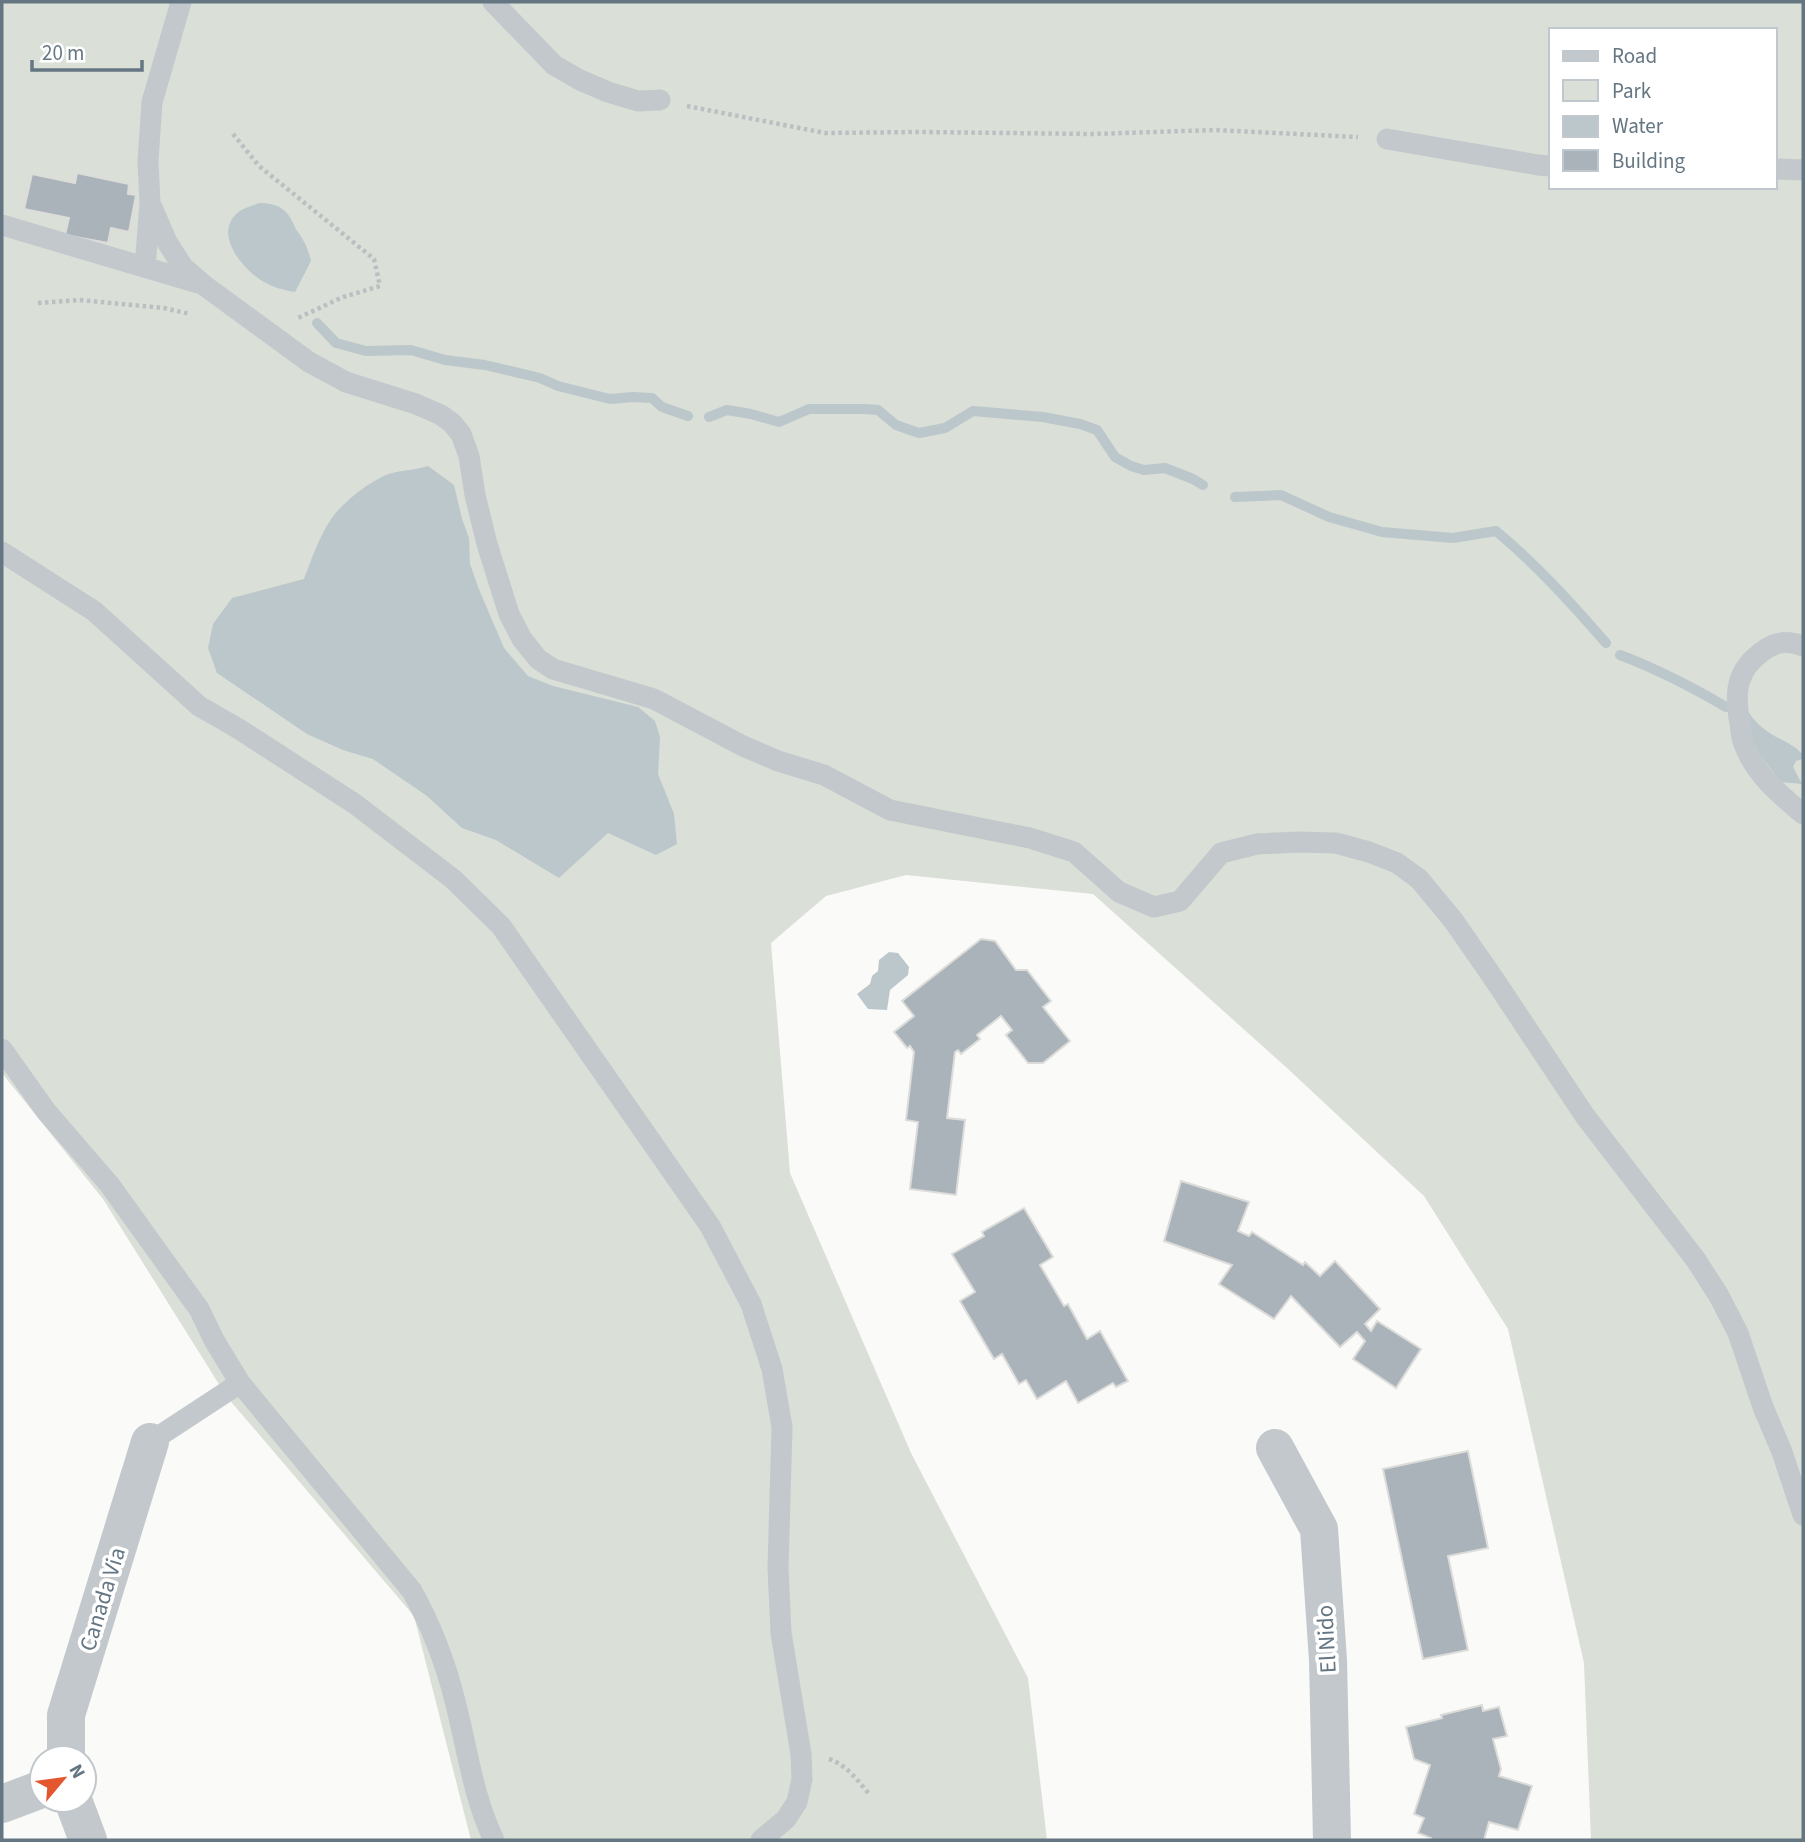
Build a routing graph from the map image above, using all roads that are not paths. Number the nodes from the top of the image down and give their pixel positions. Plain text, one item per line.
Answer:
1 (181, 2) edge
2 (493, 2) edge
3 (660, 100) road end
4 (1387, 139) road end
5 (1549, 166) edge
6 (1777, 169) edge
7 (1803, 170) edge
8 (150, 204) junction
9 (2, 225) edge
10 (145, 267) junction
11 (205, 286) junction
12 (2, 552) edge
13 (1803, 646) edge
14 (1803, 814) edge
15 (2, 1049) edge
16 (240, 1384) junction
17 (150, 1442) joint
18 (1275, 1448) dead end
19 (1803, 1515) edge
20 (66, 1744) edge
21 (28, 1794) edge
22 (2, 1804) edge
23 (78, 1814) edge
24 (88, 1840) edge
25 (494, 1840) edge
26 (761, 1840) edge
27 (1332, 1840) edge

1 - 8 lane
2 - 3 lane
4 - 5 lane
6 - 7 lane
8 - 10 lane
8 - 11 lane
9 - 10 lane
10 - 11 lane
11 - 19 lane
12 - 26 lane
13 - 14 lane
15 - 16 lane
16 - 17 lane
16 - 25 lane
17 - 20 street, Canada Via
18 - 27 street, El Nido
21 - 22 street
23 - 24 street

